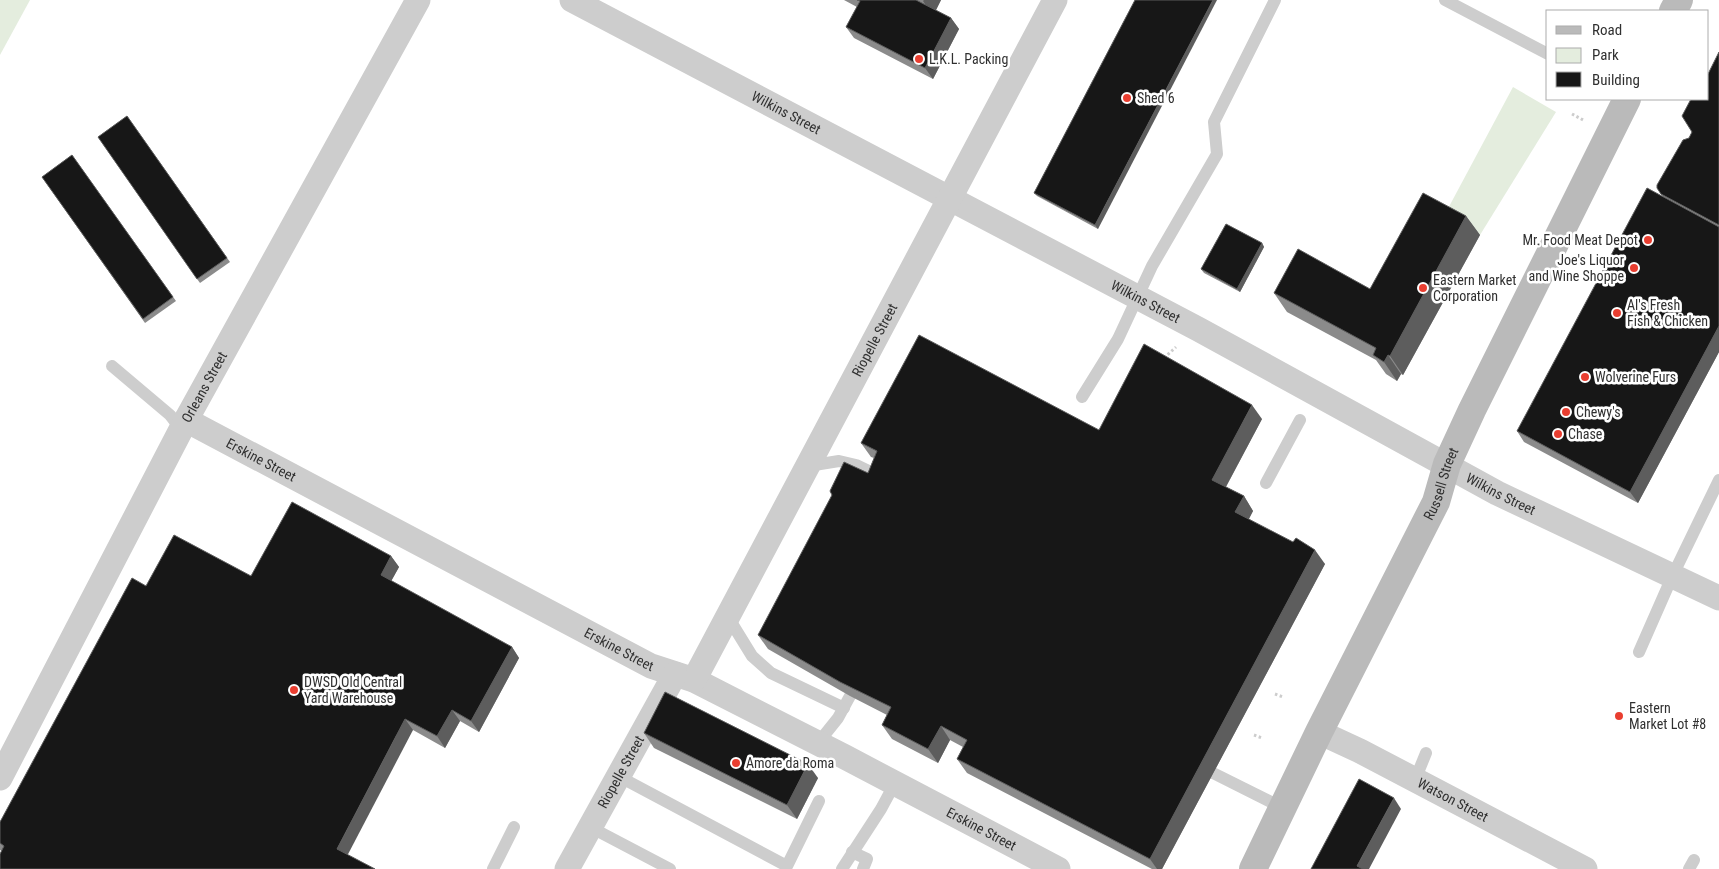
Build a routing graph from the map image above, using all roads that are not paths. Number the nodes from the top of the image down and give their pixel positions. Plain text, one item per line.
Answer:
1 (418, 0) edge
2 (572, 0) edge
3 (1055, 0) edge
4 (1275, 0) edge
5 (1445, 0) edge
6 (1546, 53) edge
7 (1627, 100) edge
8 (950, 200) junction
9 (1137, 298) junction
10 (112, 366) dead end
11 (1082, 397) dead end
12 (1300, 420) dead end
13 (184, 424) junction
14 (1447, 464) junction
15 (808, 466) junction
16 (882, 477) edge
17 (1719, 480) edge
18 (1266, 483) dead end
19 (1672, 577) junction
20 (1719, 598) edge
21 (728, 617) junction
22 (1639, 652) dead end
23 (685, 677) junction
24 (1318, 732) junction
25 (818, 743) junction
26 (1426, 753) dead end
27 (1213, 773) dead end
28 (618, 776) junction
29 (0, 778) edge
30 (1415, 780) junction
31 (895, 782) junction
32 (819, 801) dead end
33 (1283, 808) junction
34 (514, 827) dead end
35 (590, 827) junction
36 (852, 852) junction
37 (865, 864) edge
38 (493, 869) edge
39 (567, 869) edge
40 (670, 869) edge
41 (842, 869) edge
42 (1058, 869) edge
43 (1253, 869) edge
44 (1585, 869) edge

1 - 13 street, Orleans Street
2 - 8 street, Wilkins Street
3 - 8 street, Riopelle Street
4 - 9 lane
5 - 6 lane
7 - 14 street, Russell Street
8 - 9 street, Wilkins Street
8 - 15 street, Riopelle Street
9 - 11 lane
9 - 14 street, Wilkins Street
10 - 13 lane
12 - 18 lane
13 - 23 street, Erskine Street
13 - 29 street, Orleans Street
14 - 19 street, Wilkins Street
14 - 24 street, Russell Street
15 - 16 lane
15 - 21 street, Riopelle Street
17 - 19 lane
19 - 20 street, Wilkins Street
19 - 22 lane
21 - 23 street, Riopelle Street
21 - 25 lane
23 - 25 street, Erskine Street
23 - 28 street, Riopelle Street
24 - 30 street, Watson Street
24 - 33 street, Russell Street
25 - 31 street, Erskine Street
26 - 30 lane
27 - 33 lane
28 - 32 lane
28 - 35 street, Riopelle Street
30 - 44 street, Watson Street
31 - 36 lane
31 - 42 street, Erskine Street
33 - 43 street, Russell Street
34 - 38 lane
35 - 39 street, Riopelle Street
35 - 40 lane
36 - 37 lane
36 - 41 lane

